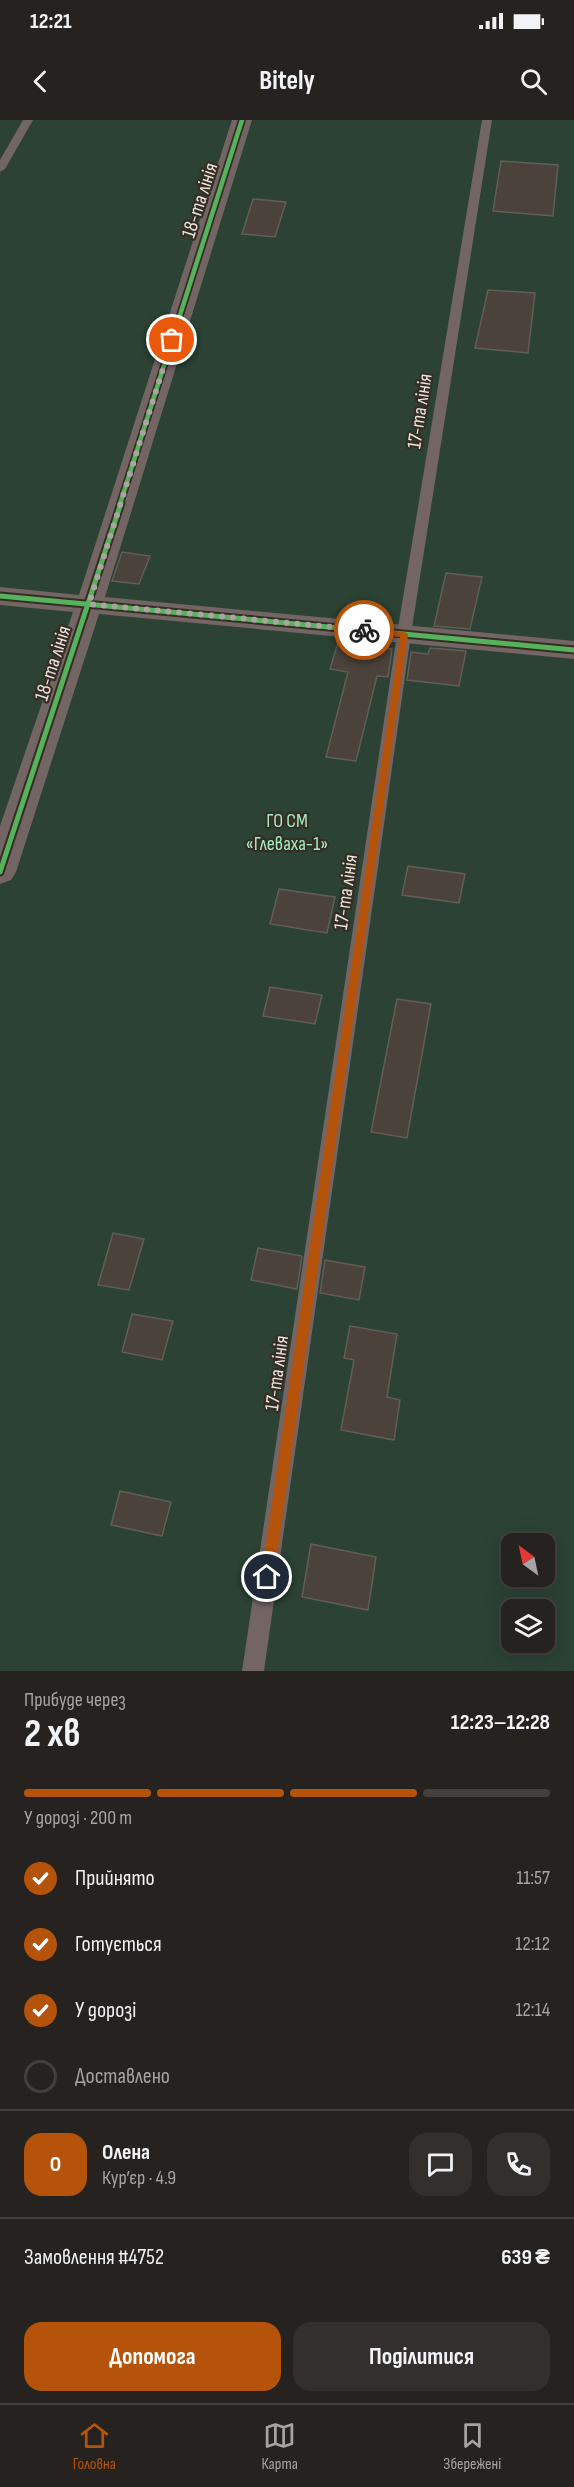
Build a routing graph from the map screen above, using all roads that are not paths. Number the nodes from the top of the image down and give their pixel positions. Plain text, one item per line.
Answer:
1 (28, 120) edge
2 (242, 120) edge
3 (487, 120) edge
4 (0, 169) edge
5 (0, 596) edge
6 (89, 604) junction
7 (404, 634) junction
8 (574, 650) edge
9 (0, 872) edge
10 (253, 1671) edge

1 - 4 lane
2 - 6 street, 18-та лінія
3 - 7 lane, 17-та лінія
5 - 6 street
6 - 7 street
6 - 9 street, 18-та лінія
7 - 8 street
7 - 10 lane, 17-та лінія

